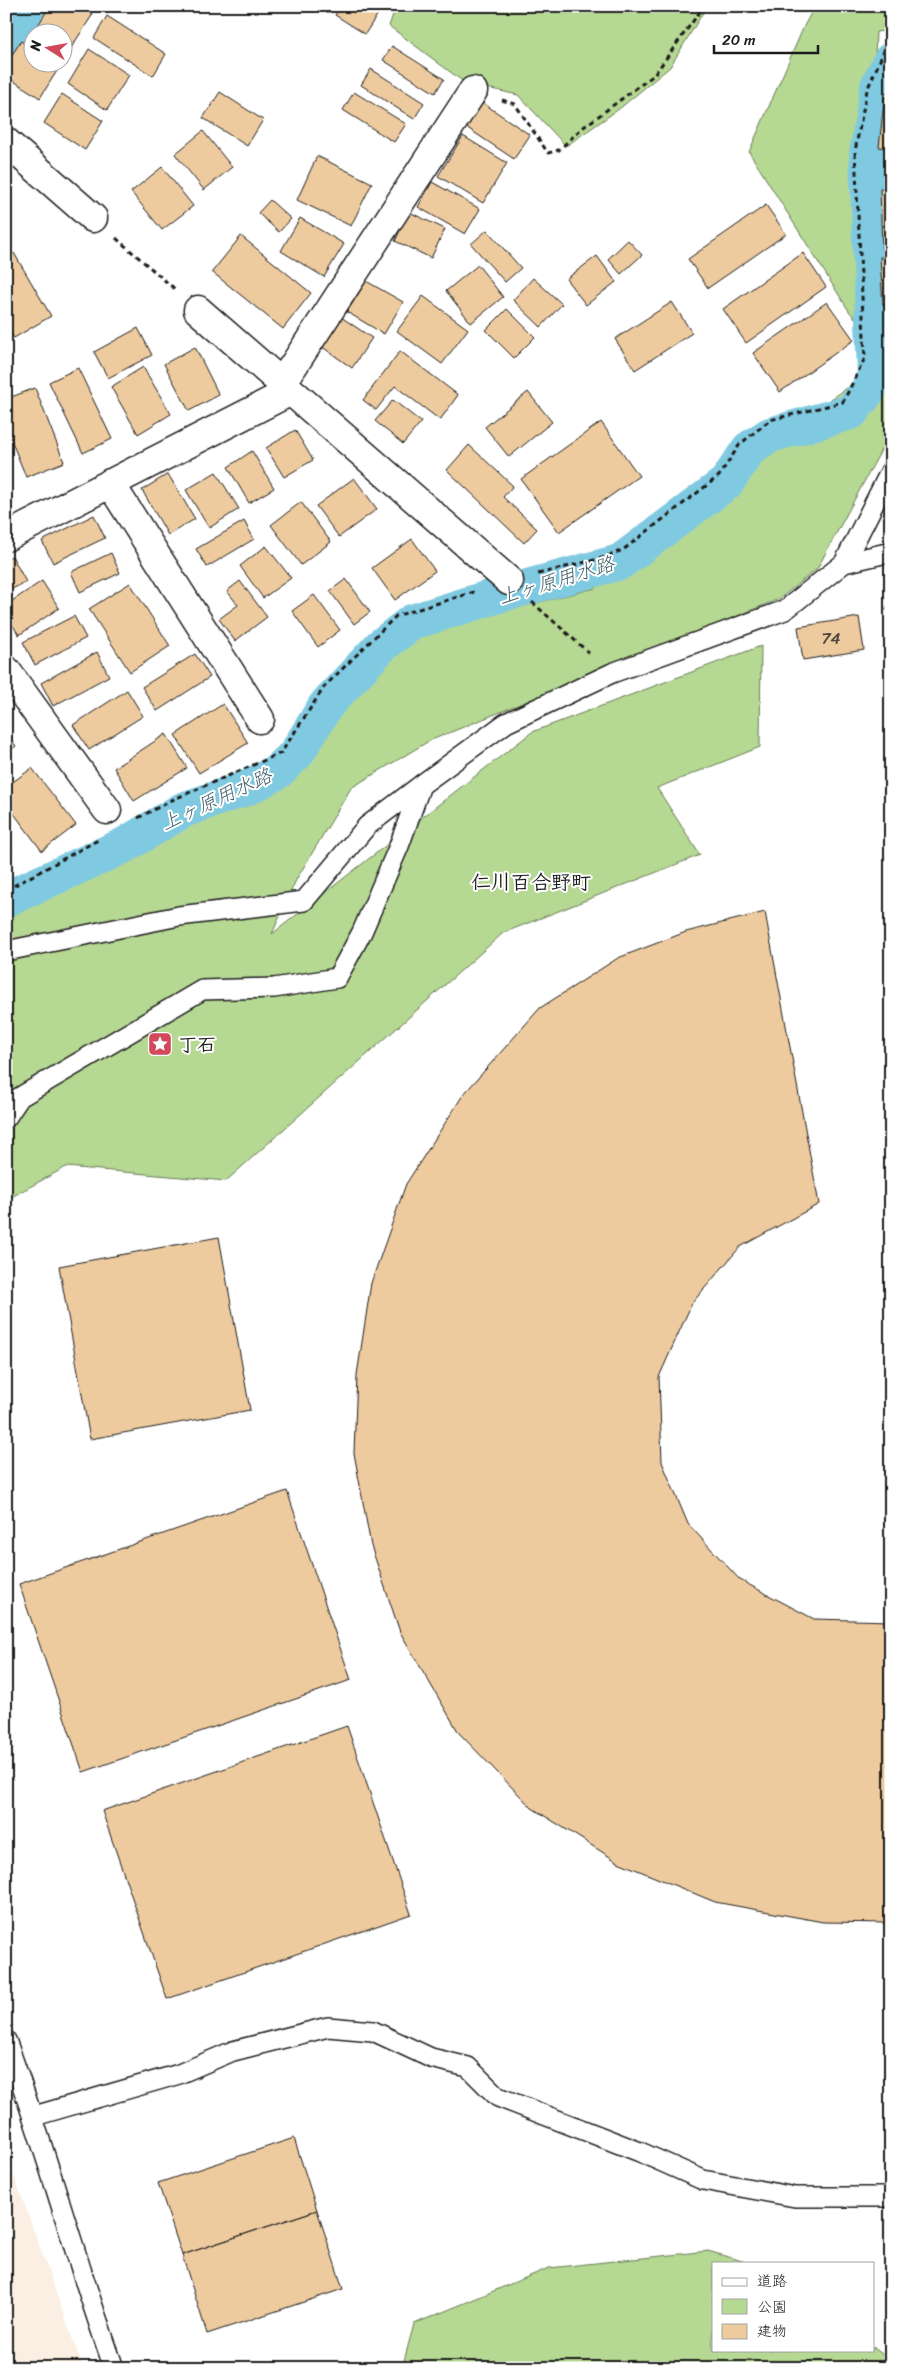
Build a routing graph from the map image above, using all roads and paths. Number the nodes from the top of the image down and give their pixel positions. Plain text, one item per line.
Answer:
1 (704, 6) edge
2 (891, 35) edge
3 (473, 90) joint
4 (6, 142) edge
5 (93, 218) joint
6 (198, 310) joint
7 (287, 387) junction
8 (891, 470) edge
9 (110, 483) junction
10 (6, 537) edge
11 (891, 552) edge
12 (844, 563) junction
13 (509, 582) junction
14 (6, 670) edge
15 (612, 673) junction
16 (260, 719) dead end
17 (421, 786) junction
18 (107, 810) dead end
19 (137, 819) dead end
20 (102, 838) dead end
21 (6, 890) edge
22 (6, 951) edge
23 (6, 1118) edge
24 (6, 2040) edge
25 (34, 2116) junction
26 (891, 2196) edge
27 (114, 2368) edge

1 - 3 path
2 - 13 path
3 - 7 street
4 - 5 street
5 - 6 path
6 - 7 street
7 - 9 street
7 - 13 street
8 - 12 lane
9 - 10 street
9 - 16 street
11 - 12 lane
12 - 15 lane
13 - 15 path
13 - 19 path
14 - 18 street
15 - 17 lane
17 - 22 lane
17 - 23 lane
20 - 21 path
24 - 25 lane
25 - 26 lane
25 - 27 lane

